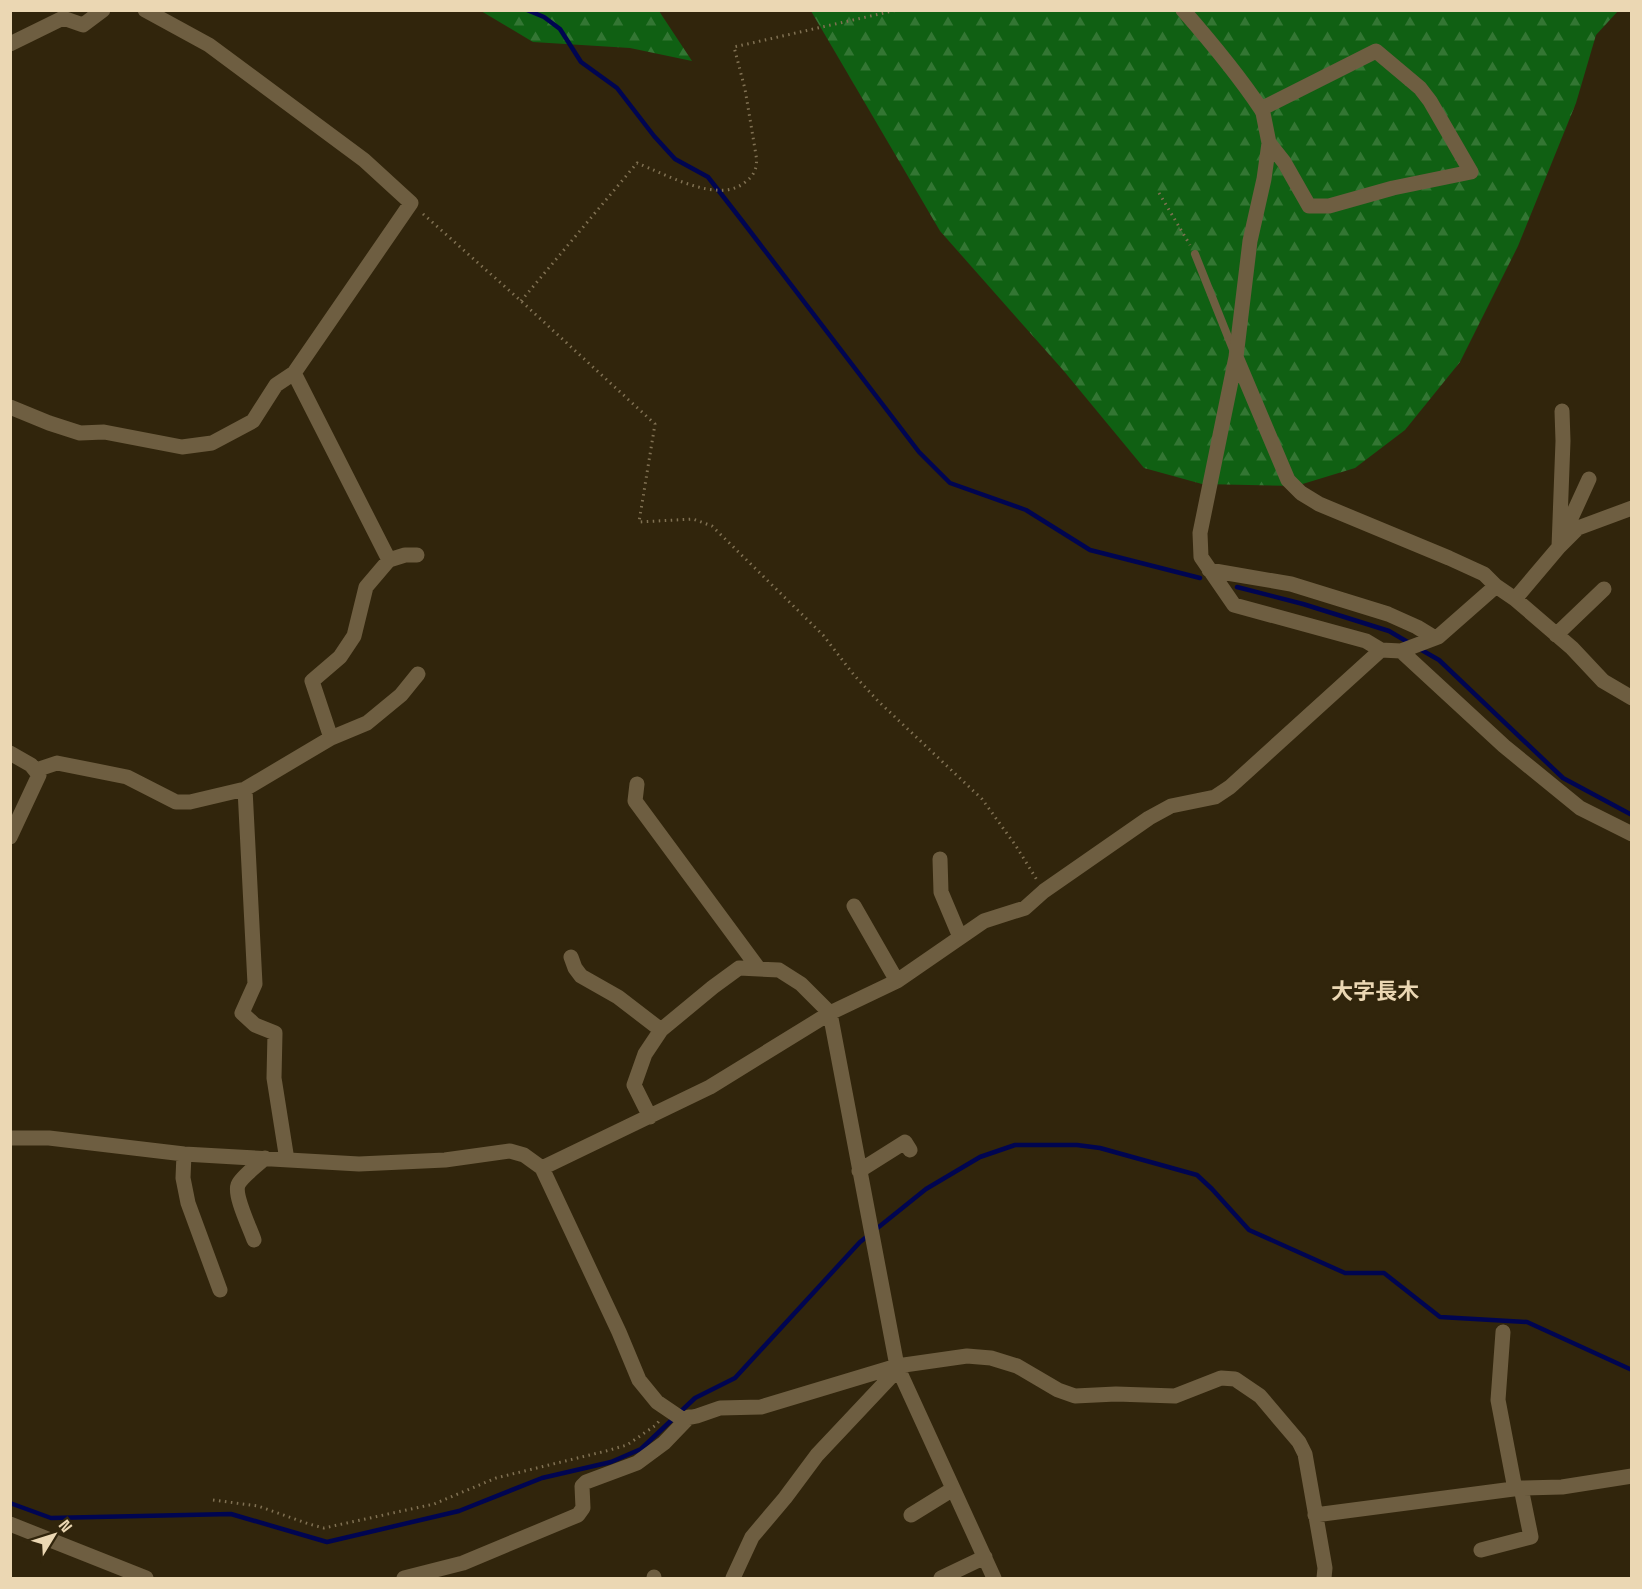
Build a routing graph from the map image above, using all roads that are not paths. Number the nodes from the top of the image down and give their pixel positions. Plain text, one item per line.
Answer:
1 (104, 10) edge
2 (145, 10) edge
3 (1183, 10) edge
4 (10, 44) edge
5 (1261, 109) junction
6 (1269, 143) junction
7 (1195, 254) road end
8 (1236, 357) junction
9 (294, 373) junction
10 (10, 407) edge
11 (1562, 411) dead end
12 (1589, 479) dead end
13 (1632, 508) edge
14 (1558, 547) junction
15 (417, 555) dead end
16 (389, 560) junction
17 (1209, 570) junction
18 (1496, 586) junction
19 (1604, 590) dead end
20 (1515, 599) junction
21 (1556, 635) junction
22 (1430, 640) junction
23 (1381, 650) junction
24 (1402, 651) junction
25 (418, 674) dead end
26 (1632, 698) edge
27 (331, 738) junction
28 (10, 753) edge
29 (36, 770) junction
30 (637, 784) dead end
31 (245, 789) junction
32 (1632, 834) edge
33 (10, 837) edge
34 (940, 858) dead end
35 (854, 906) dead end
36 (960, 937) junction
37 (571, 957) dead end
38 (759, 969) junction
39 (897, 981) junction
40 (830, 1013) junction
41 (661, 1029) junction
42 (650, 1117) junction
43 (10, 1138) edge
44 (910, 1150) dead end
45 (184, 1154) junction
46 (265, 1158) junction
47 (287, 1160) junction
48 (542, 1167) junction
49 (860, 1171) junction
50 (255, 1240) dead end
51 (219, 1290) dead end
52 (1503, 1332) dead end
53 (897, 1368) junction
54 (677, 1414) junction
55 (1632, 1476) edge
56 (953, 1489) junction
57 (1518, 1489) junction
58 (911, 1515) dead end
59 (1315, 1515) junction
60 (10, 1524) edge
61 (1481, 1550) dead end
62 (984, 1557) junction
63 (146, 1578) edge
64 (404, 1578) edge
65 (734, 1578) edge
66 (941, 1578) edge
67 (994, 1578) edge
68 (1324, 1578) edge

1 - 4 street
2 - 9 street
3 - 5 street
5 - 6 street
5 - 6 street
6 - 8 street
7 - 8 lane
8 - 17 street
8 - 18 street
9 - 10 street
9 - 16 street
11 - 14 street
12 - 14 street
13 - 14 street
14 - 20 street
15 - 16 street
16 - 27 street
17 - 22 street
17 - 23 street
18 - 20 street
18 - 22 street
19 - 21 street
20 - 21 street
21 - 26 street
22 - 24 street
23 - 24 street
23 - 36 street
24 - 32 street
25 - 27 street
27 - 31 street
28 - 29 street
29 - 31 street
29 - 33 street
30 - 38 street
31 - 47 street
34 - 36 street
35 - 39 street
36 - 39 street
37 - 41 street
38 - 40 street
38 - 41 street
39 - 40 street
40 - 42 street
40 - 49 street
41 - 42 street
42 - 48 street
43 - 45 street
44 - 49 street
45 - 46 street
45 - 51 street
46 - 47 street
46 - 50 street
47 - 48 street
48 - 54 street
49 - 53 street
52 - 57 street
53 - 54 street
53 - 56 street
53 - 59 street
53 - 65 street
54 - 64 street
55 - 57 street
56 - 58 street
56 - 62 street
57 - 59 street
57 - 61 street
59 - 68 street
60 - 63 street
62 - 66 street
62 - 67 street

